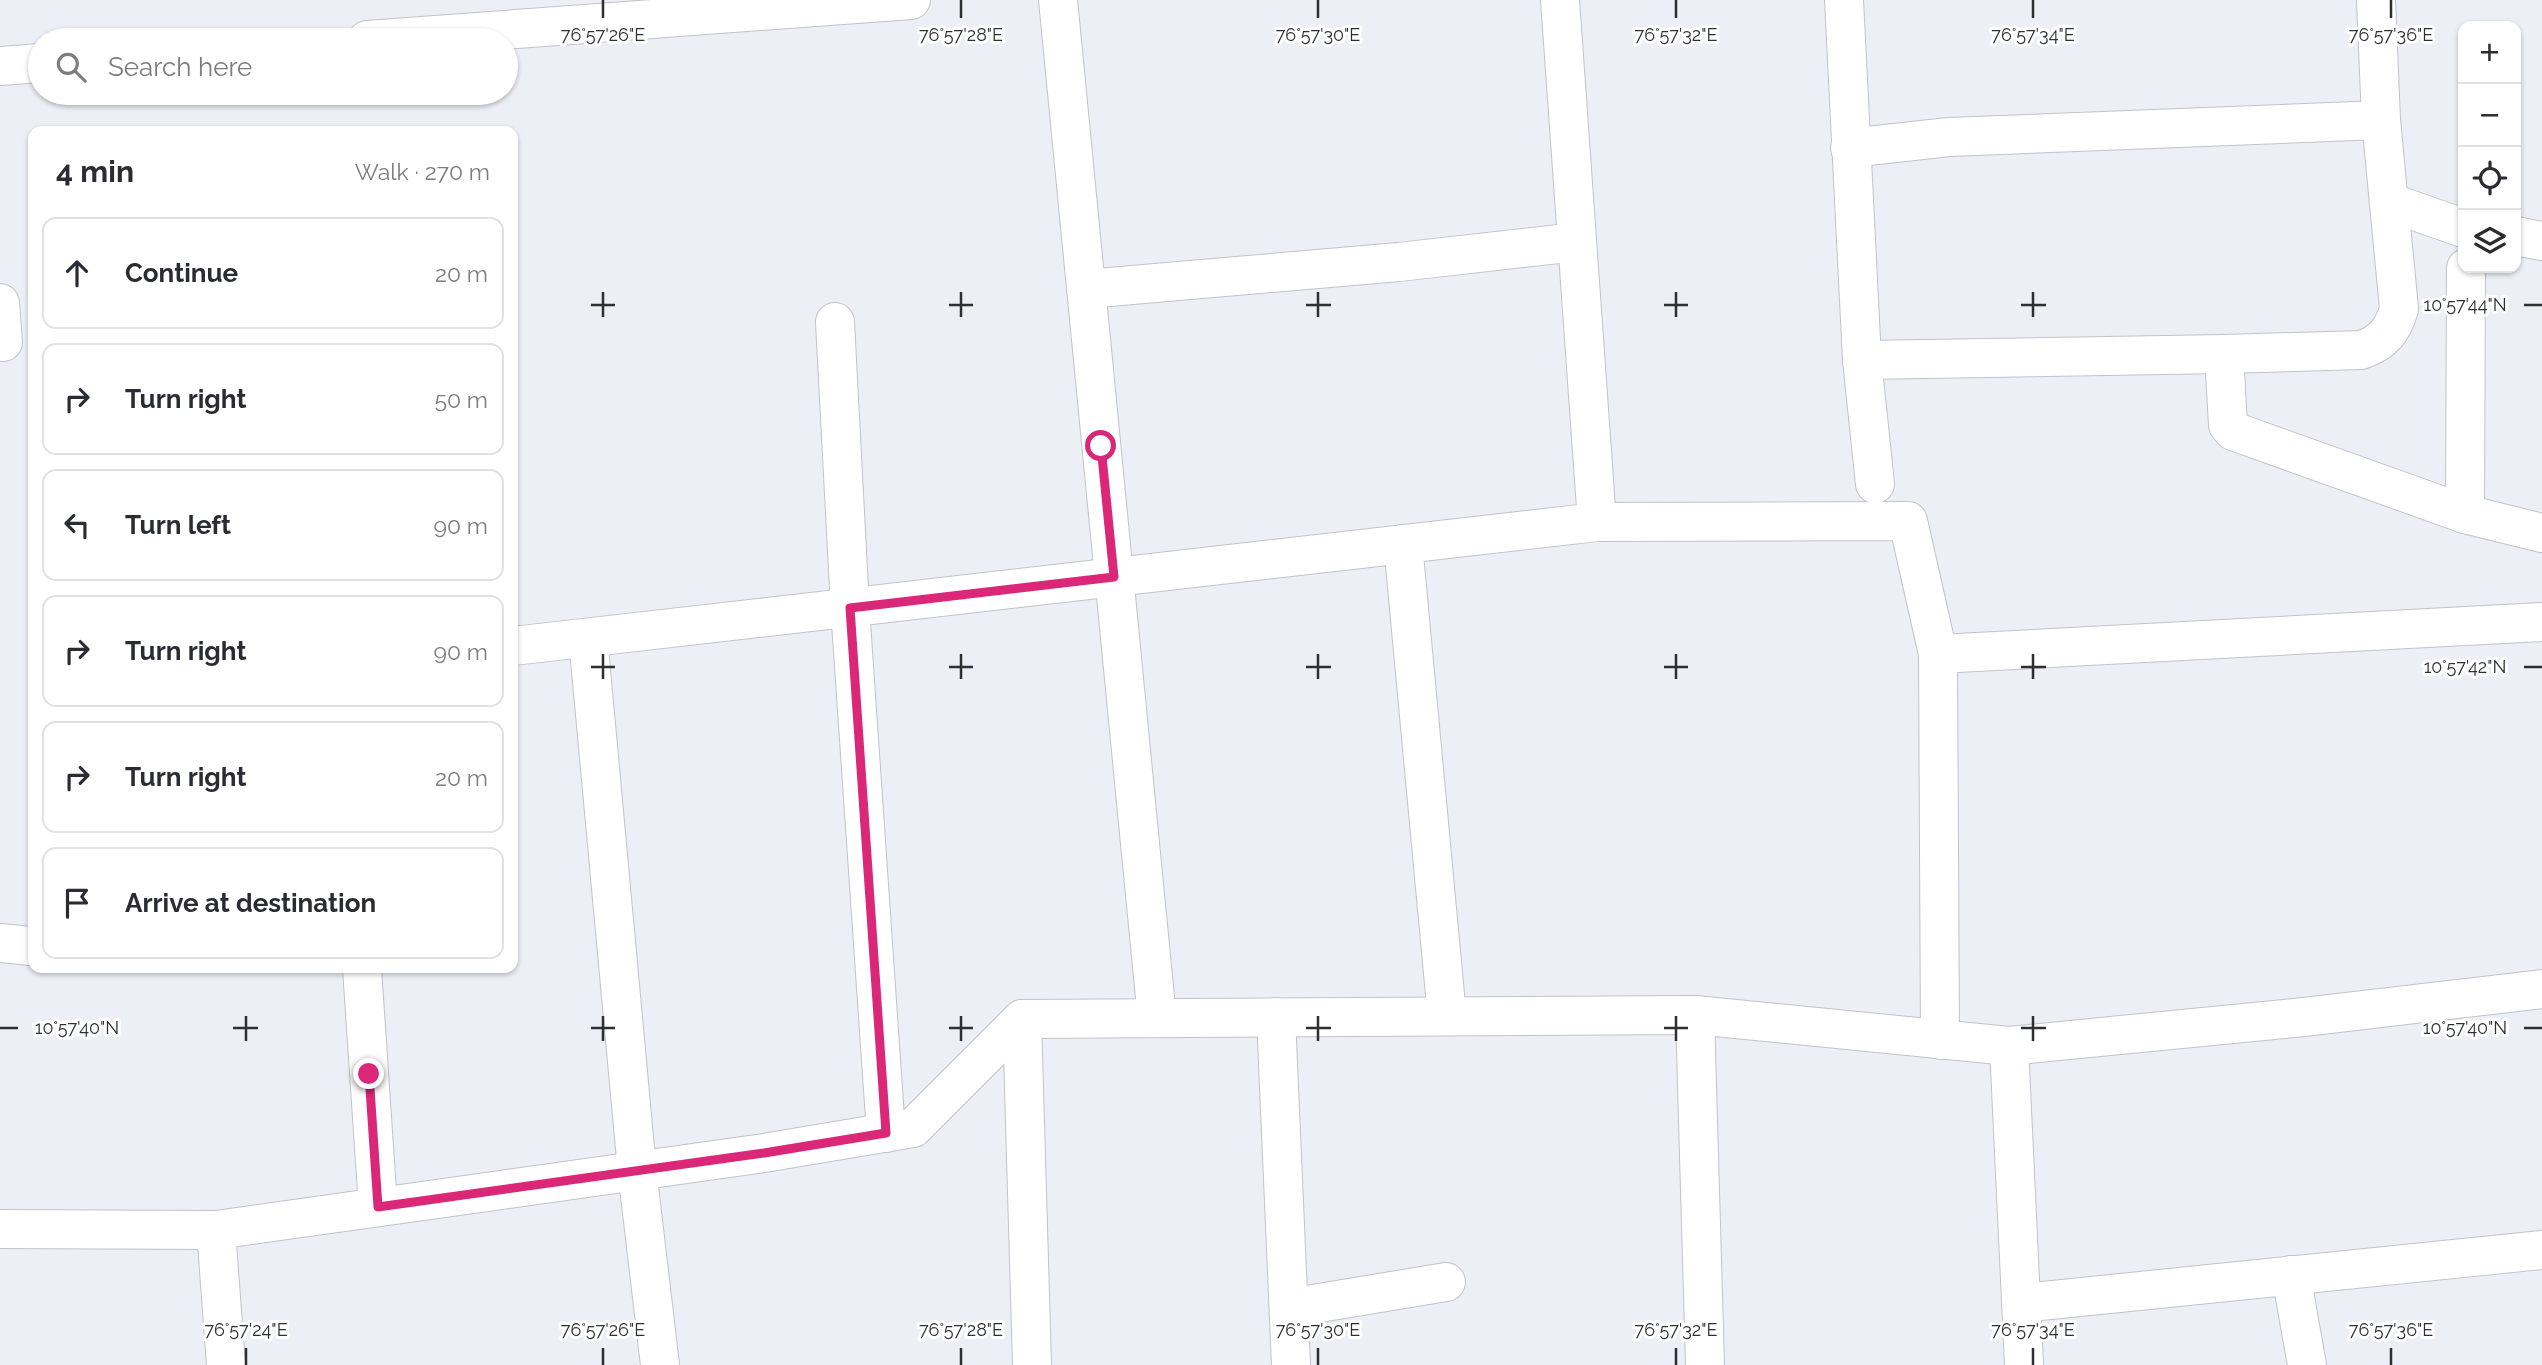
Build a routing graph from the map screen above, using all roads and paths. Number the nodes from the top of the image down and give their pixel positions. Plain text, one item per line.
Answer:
1 (911, 0) edge
2 (1058, 0) edge
3 (1560, 0) edge
4 (1844, 0) edge
5 (2376, 0) edge
6 (518, 29) edge
7 (28, 64) edge
8 (0, 66) edge
9 (2381, 120) junction
10 (1850, 148) junction
11 (2389, 202) junction
12 (2458, 226) edge
13 (2521, 237) edge
14 (2542, 241) edge
15 (1577, 242) junction
16 (2466, 273) edge
17 (1086, 289) junction
18 (0, 303) edge
19 (835, 322) dead end
20 (3, 342) dead end
21 (2224, 354) junction
22 (1862, 359) junction
23 (1875, 484) dead end
24 (2465, 514) junction
25 (1597, 522) junction
26 (2542, 533) edge
27 (1403, 544) junction
28 (1114, 577) junction
29 (850, 608) junction
30 (2542, 622) edge
31 (588, 638) junction
32 (518, 645) edge
33 (1938, 654) junction
34 (362, 973) edge
35 (2542, 989) edge
36 (1695, 1015) junction
37 (1447, 1016) junction
38 (1276, 1017) junction
39 (1157, 1018) junction
40 (1022, 1019) junction
41 (1940, 1040) junction
42 (2009, 1046) junction
43 (886, 1133) junction
44 (636, 1170) junction
45 (378, 1207) junction
46 (0, 1229) edge
47 (216, 1230) junction
48 (2542, 1250) edge
49 (2291, 1275) junction
50 (1446, 1282) dead end
51 (2022, 1303) junction
52 (1289, 1308) junction
53 (226, 1365) edge
54 (660, 1365) edge
55 (1032, 1365) edge
56 (1291, 1365) edge
57 (1705, 1365) edge
58 (2024, 1365) edge
59 (2307, 1365) edge

1 - 6 street
2 - 17 street
3 - 15 street
4 - 10 street
5 - 9 street
7 - 8 street
9 - 10 street
9 - 11 street
10 - 22 street
11 - 12 street
11 - 21 street
13 - 14 street
15 - 17 street
15 - 25 street
16 - 24 street
17 - 28 street
18 - 20 street
19 - 29 street
21 - 22 street
21 - 24 street
22 - 23 street
24 - 26 street
25 - 27 street
25 - 33 street
27 - 28 street
27 - 37 street
28 - 29 street
28 - 39 street
29 - 31 street
29 - 43 street
30 - 33 street
31 - 32 street
31 - 44 street
33 - 41 street
34 - 45 street
35 - 42 street
36 - 37 street
36 - 41 street
36 - 57 street
37 - 38 street
38 - 39 street
38 - 52 street
39 - 40 street
40 - 43 street
40 - 55 street
41 - 42 street
42 - 51 street
43 - 44 street
44 - 45 street
44 - 54 street
45 - 47 street
46 - 47 street
47 - 53 street
48 - 49 street
49 - 51 street
49 - 59 street
50 - 52 street
51 - 58 street
52 - 56 street

